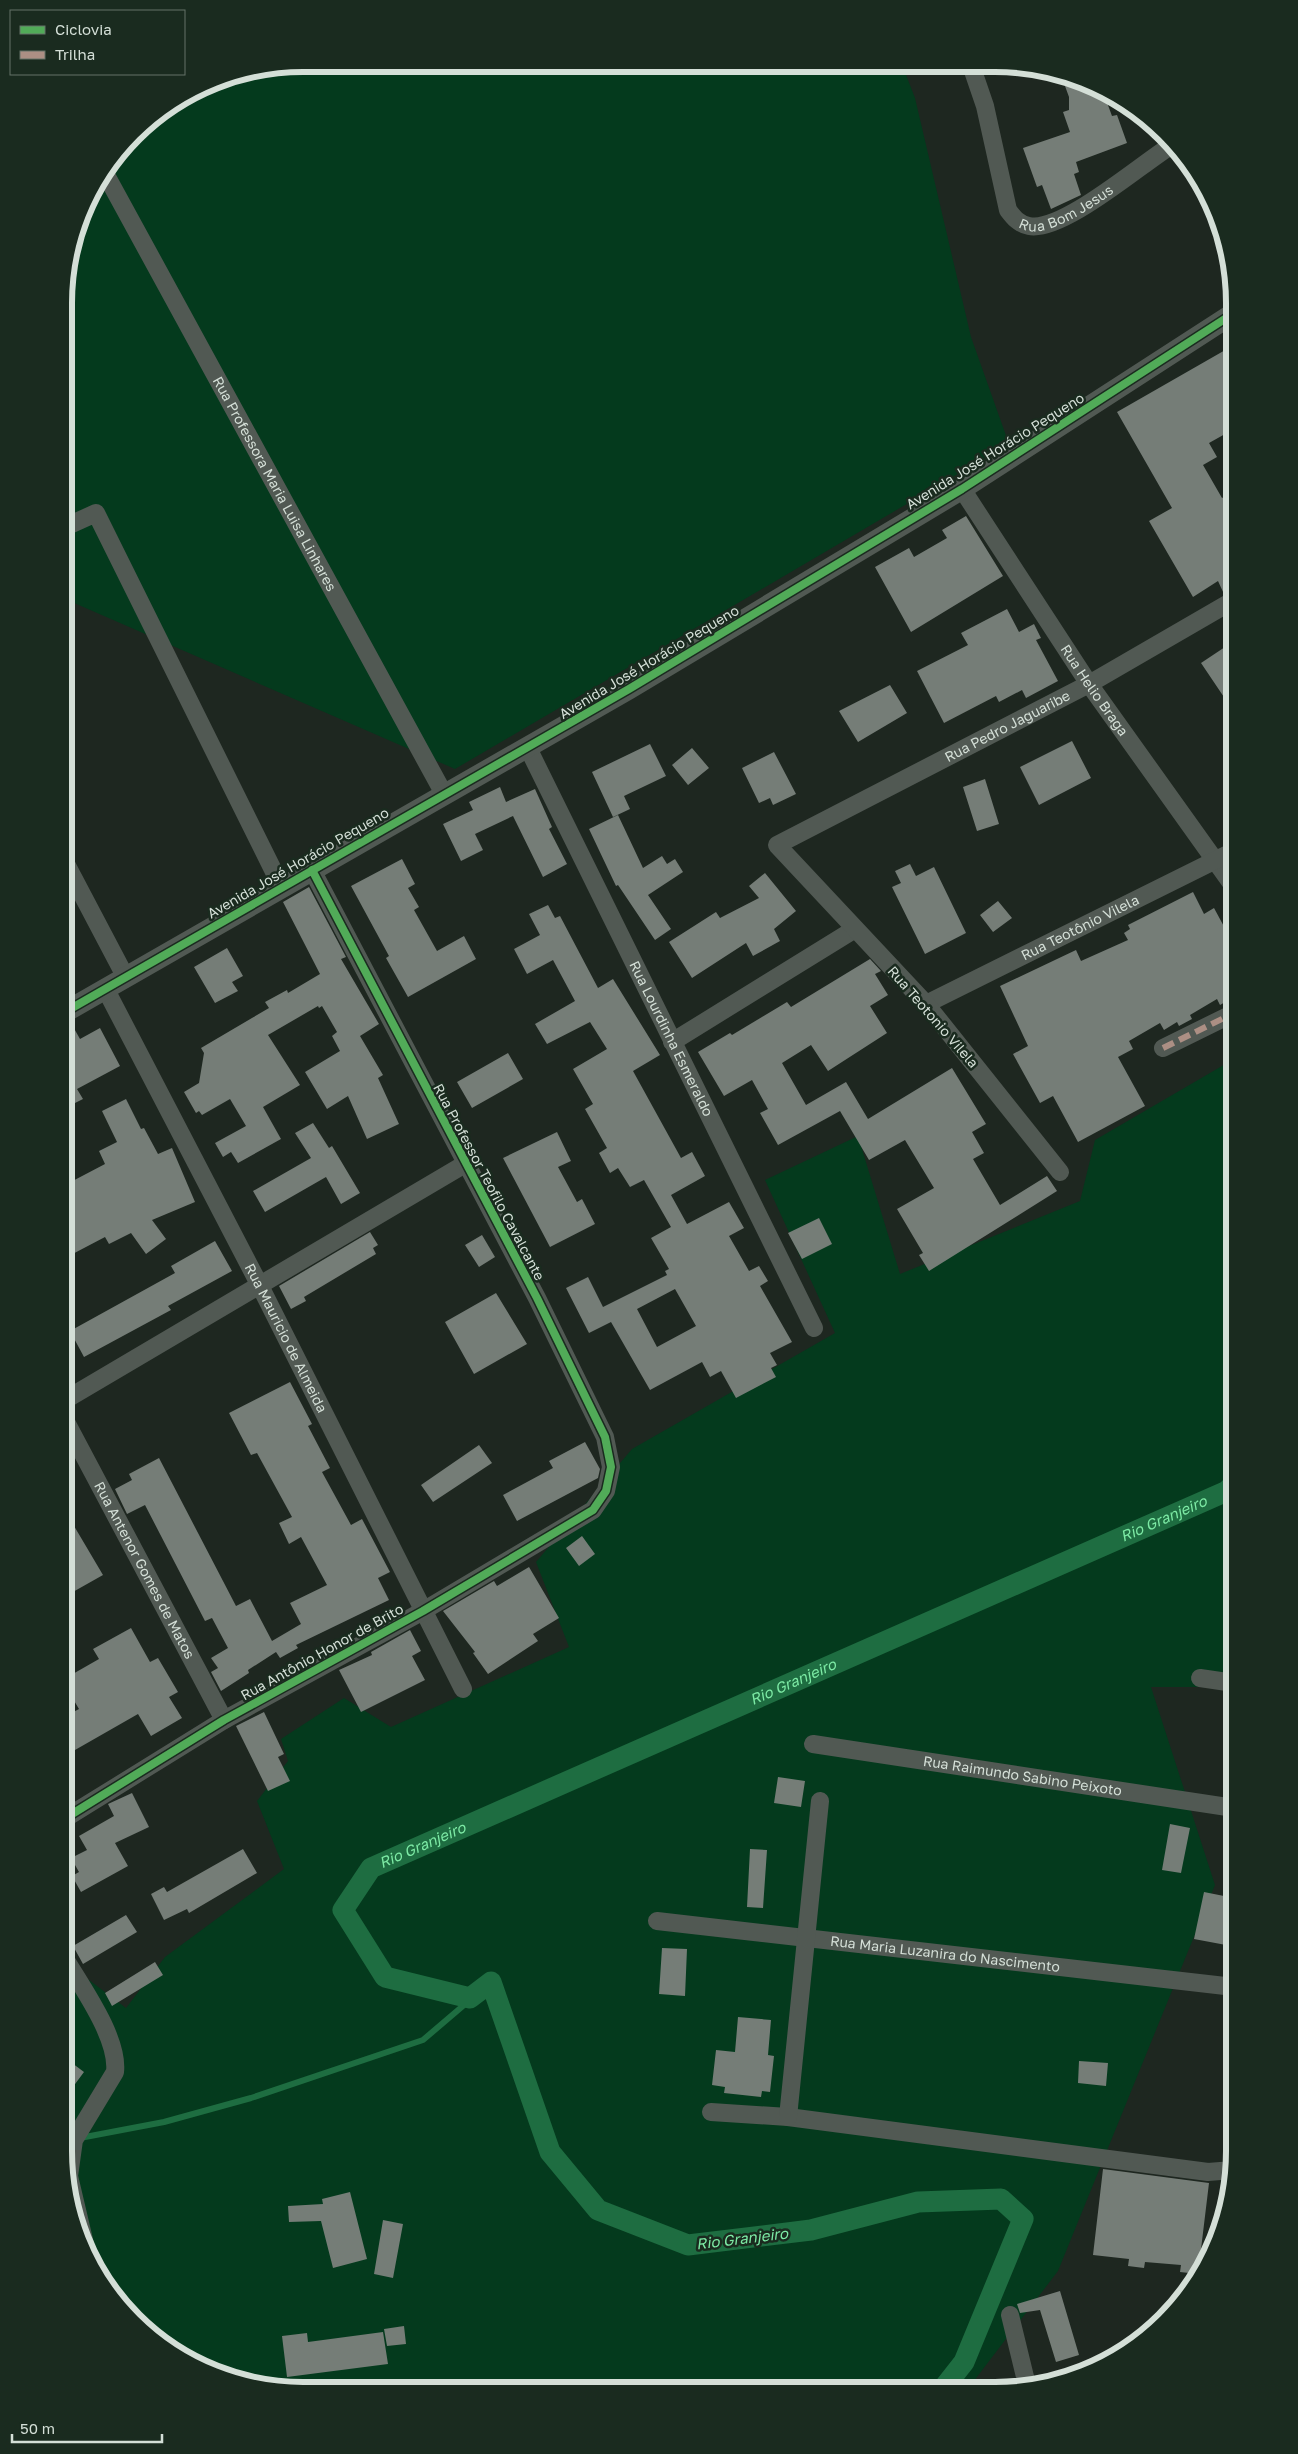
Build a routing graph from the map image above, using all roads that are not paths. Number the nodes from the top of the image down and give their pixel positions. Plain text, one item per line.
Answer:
1 (973, 72) edge
2 (1166, 149) edge
3 (108, 179) edge
4 (1226, 318) edge
5 (962, 488) junction
6 (72, 524) edge
7 (1226, 605) edge
8 (1089, 684) junction
9 (528, 748) junction
10 (444, 794) junction
11 (777, 845) joint
12 (1226, 855) edge
13 (1217, 860) junction
14 (312, 870) junction
15 (1226, 874) edge
16 (72, 875) edge
17 (282, 888) junction
18 (855, 929) junction
19 (126, 976) junction
20 (105, 988) junction
21 (926, 1004) junction
22 (72, 1008) edge
23 (1226, 1017) edge
24 (672, 1042) junction
25 (1163, 1048) dead end
26 (466, 1164) junction
27 (1060, 1172) dead end
28 (259, 1284) junction
29 (814, 1328) dead end
30 (72, 1395) edge
31 (72, 1435) edge
32 (593, 1510) joint
33 (423, 1611) junction
34 (1200, 1678) dead end
35 (1226, 1682) edge
36 (463, 1689) dead end
37 (224, 1720) junction
38 (813, 1744) dead end
39 (820, 1801) dead end
40 (1226, 1807) edge
41 (72, 1814) edge
42 (657, 1921) dead end
43 (806, 1938) junction
44 (72, 1971) edge
45 (1226, 1986) edge
46 (711, 2112) dead end
47 (788, 2117) junction
48 (72, 2152) edge
49 (1225, 2171) edge
50 (1010, 2315) dead end
51 (1026, 2380) edge

1 - 2 street, Rua Bom Jesus
3 - 10 street, Rua Professora Maria Luisa Linhares
4 - 5 street, Avenida José Horácio Pequeno
5 - 8 street, Rua Helio Braga
5 - 9 street, Avenida José Horácio Pequeno
6 - 17 street
7 - 8 street, Rua Pedro Jaguaribe
8 - 11 street, Rua Pedro Jaguaribe
8 - 13 street, Rua Helio Braga
9 - 10 street, Avenida José Horácio Pequeno
9 - 24 street, Rua Lourdinha Esmeraldo
10 - 14 street, Avenida José Horácio Pequeno
11 - 18 street, Rua Teotonio Vilela
12 - 13 street, Rua Teotônio Vilela
13 - 15 street, Rua Helio Braga
13 - 21 street, Rua Teotônio Vilela
14 - 17 street, Avenida José Horácio Pequeno
14 - 26 street, Rua Professor Teofilo Cavalcante
16 - 19 street
17 - 19 street, Avenida José Horácio Pequeno
18 - 21 street, Rua Teotonio Vilela
18 - 24 street
19 - 20 street, Avenida José Horácio Pequeno
20 - 22 street, Avenida José Horácio Pequeno
20 - 28 street, Rua Mauricio de Almeida
21 - 27 street, Rua Teotonio Vilela
23 - 25 street
24 - 29 street, Rua Lourdinha Esmeraldo
26 - 28 street
26 - 32 street, Rua Professor Teofilo Cavalcante
28 - 30 street
28 - 33 street, Rua Mauricio de Almeida
31 - 37 street, Rua Antenor Gomes de Matos
32 - 33 street, Rua Antônio Honor de Brito
33 - 36 street, Rua Mauricio de Almeida
33 - 37 street, Rua Antônio Honor de Brito
34 - 35 street
37 - 41 street, Rua Antônio Honor de Brito
38 - 40 street, Rua Raimundo Sabino Peixoto
39 - 43 street
42 - 43 street, Rua Maria Luzanira do Nascimento
43 - 45 street, Rua Maria Luzanira do Nascimento
43 - 47 street
44 - 48 street
46 - 47 street
47 - 49 street
50 - 51 street

